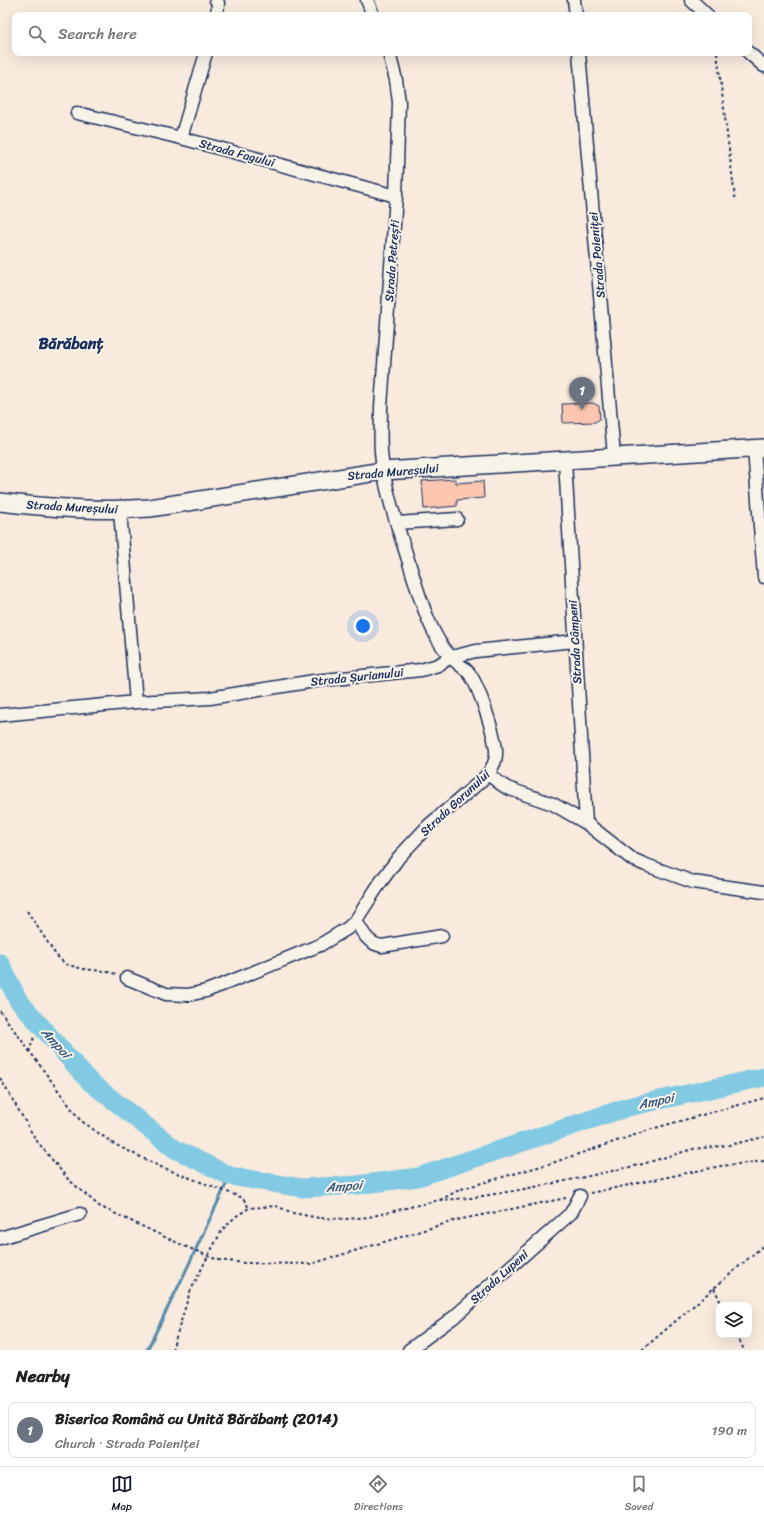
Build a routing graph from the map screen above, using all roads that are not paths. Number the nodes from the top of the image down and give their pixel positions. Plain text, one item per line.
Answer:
1 (216, 0) edge
2 (366, 0) edge
3 (574, 0) edge
4 (691, 0) edge
5 (217, 12) edge
6 (372, 12) edge
7 (576, 12) edge
8 (704, 12) edge
9 (205, 56) edge
10 (390, 56) edge
11 (579, 56) edge
12 (752, 56) edge
13 (764, 66) edge
14 (77, 112) dead end
15 (182, 138) junction
16 (396, 196) junction
17 (759, 449) edge
18 (614, 456) junction
19 (565, 461) junction
20 (384, 470) junction
21 (0, 502) edge
22 (120, 510) junction
23 (457, 519) dead end
24 (397, 523) junction
25 (764, 577) edge
26 (575, 641) junction
27 (451, 657) junction
28 (136, 702) junction
29 (0, 715) edge
30 (488, 774) junction
31 (586, 823) junction
32 (764, 892) edge
33 (356, 920) junction
34 (442, 936) dead end
35 (127, 978) road end
36 (580, 1196) road end
37 (80, 1214) dead end
38 (0, 1238) edge
39 (410, 1350) edge

1 - 5 street
2 - 6 street
3 - 7 street
4 - 8 street
9 - 15 street
10 - 16 street, Strada Petrești
11 - 18 street, Strada Poieniței
12 - 13 street
14 - 15 street, Strada Fagului
15 - 16 street, Strada Fagului
16 - 20 street, Strada Petrești
17 - 18 street, Strada Mureșului
17 - 25 street
18 - 19 street, Strada Mureșului
19 - 20 street, Strada Mureșului
19 - 26 street, Strada Câmpeni
20 - 22 street, Strada Mureșului
20 - 24 street, Strada Gorunului
21 - 22 street, Strada Mureșului
22 - 28 street
23 - 24 street
24 - 27 street, Strada Gorunului
26 - 27 street, Strada Șurianului
26 - 31 street, Strada Câmpeni
27 - 28 street, Strada Șurianului
27 - 30 street, Strada Gorunului
28 - 29 street, Strada Șurianului
30 - 31 street
30 - 33 street, Strada Gorunului
31 - 32 street
33 - 34 street
33 - 35 street, Strada Gorunului
36 - 39 street, Strada Lupeni
37 - 38 street

